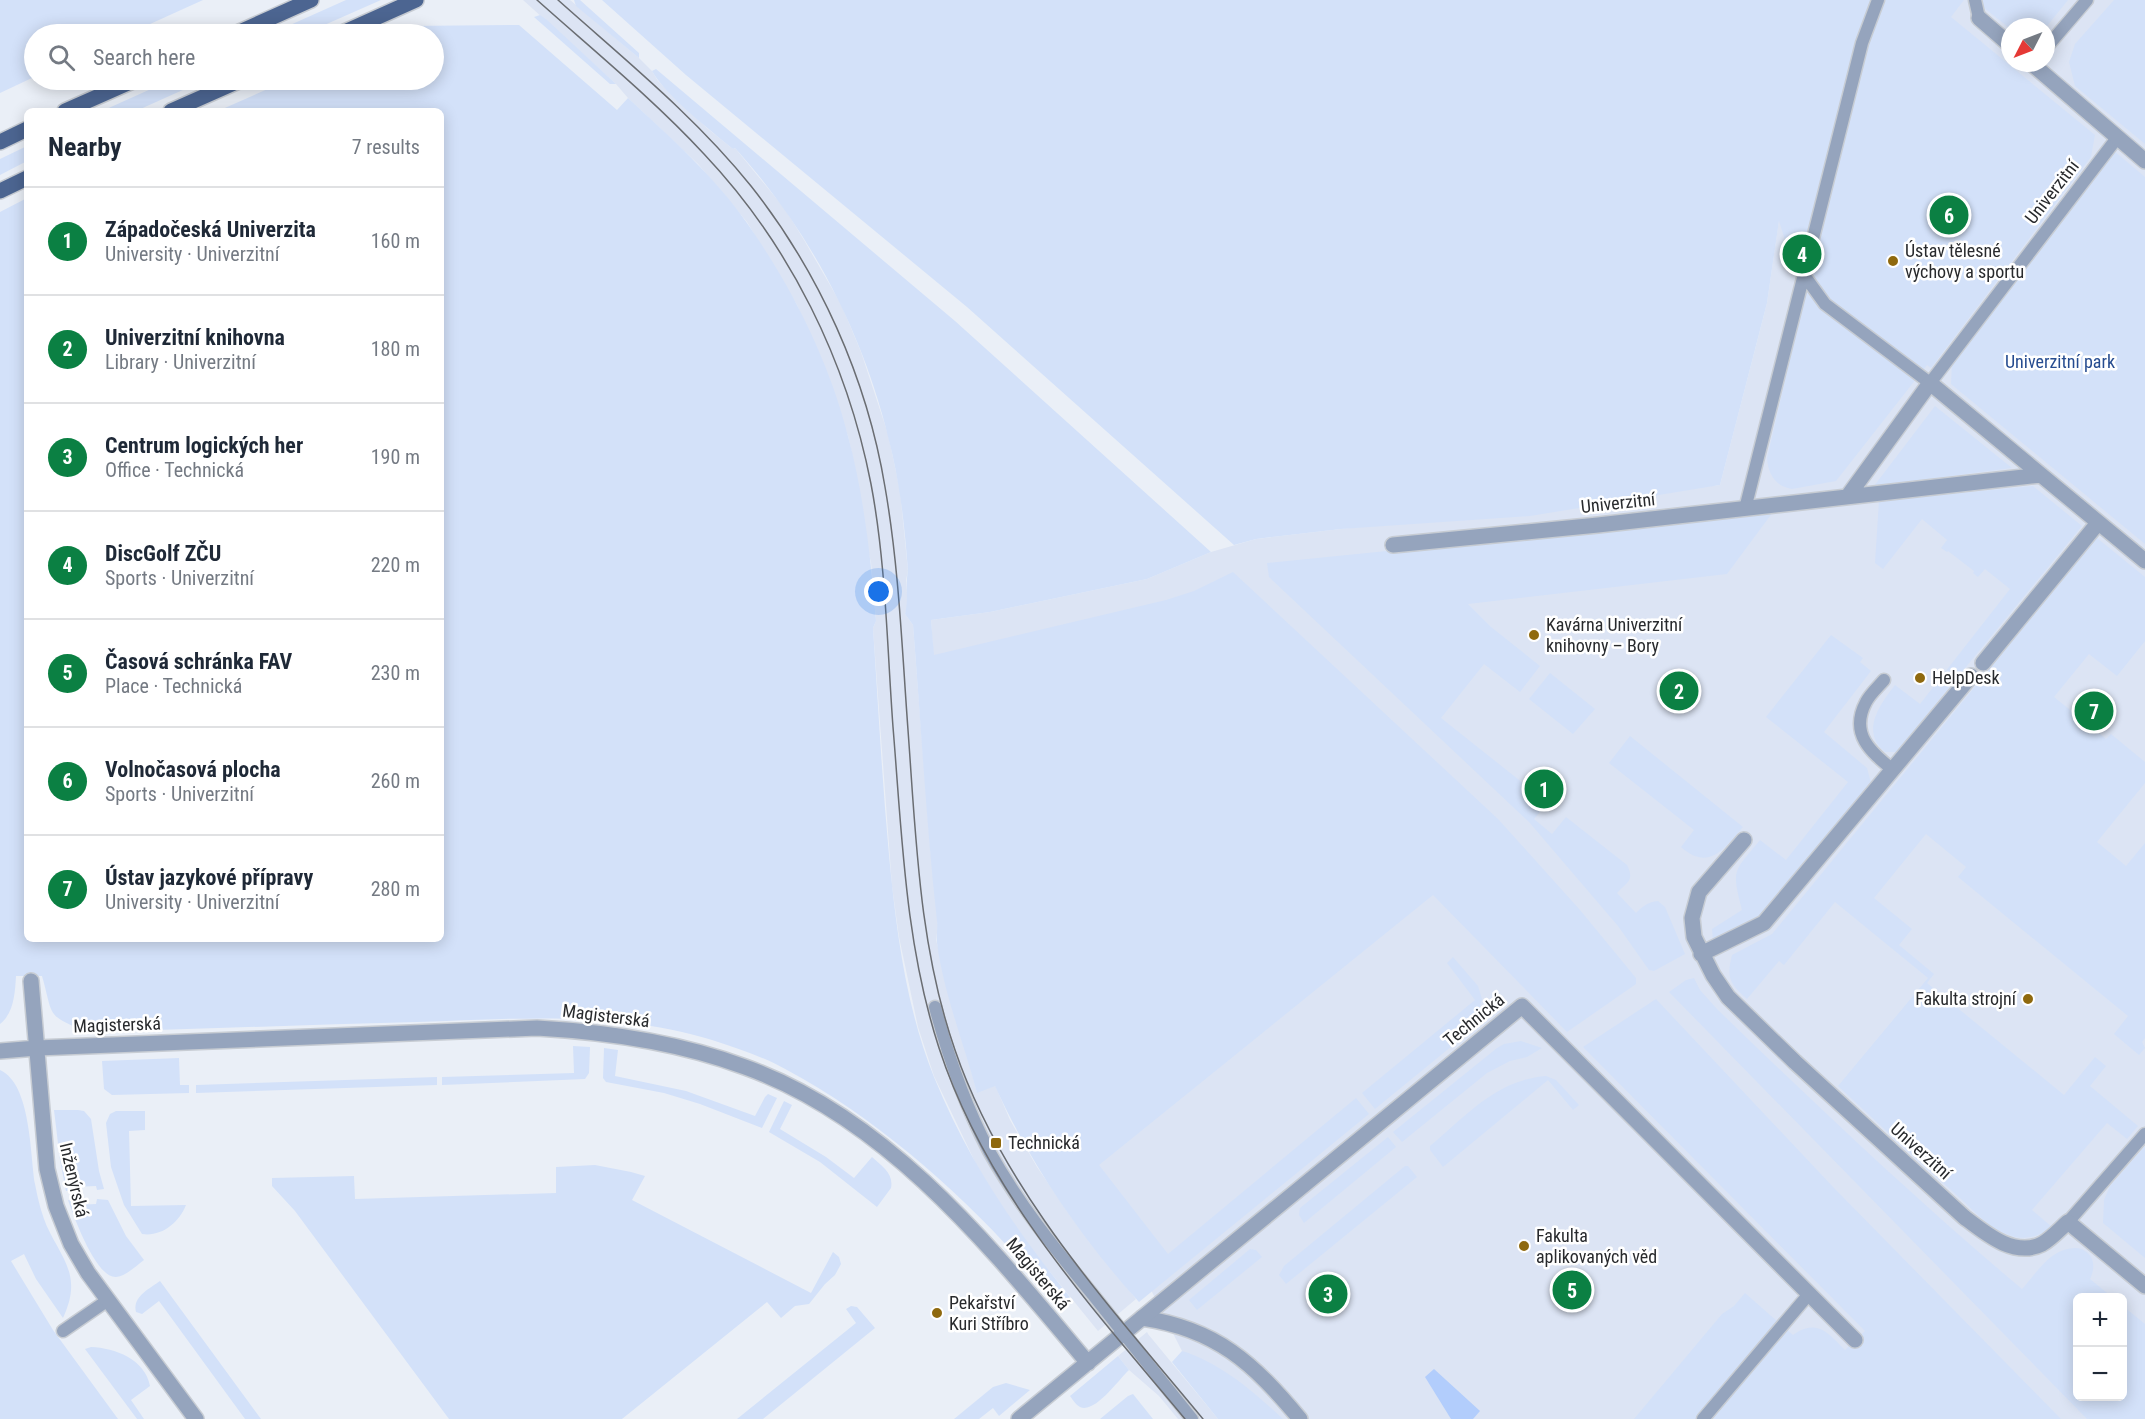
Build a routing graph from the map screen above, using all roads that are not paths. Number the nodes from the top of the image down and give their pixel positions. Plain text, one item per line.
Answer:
1 (311, 0) edge
2 (416, 0) edge
3 (1878, 0) edge
4 (1975, 0) edge
5 (2087, 0) edge
6 (1978, 18) joint
7 (257, 24) edge
8 (362, 24) edge
9 (2001, 37) edge
10 (2055, 37) edge
11 (2042, 72) edge
12 (112, 90) edge
13 (218, 90) edge
14 (72, 108) edge
15 (178, 108) edge
16 (24, 130) edge
17 (2117, 138) junction
18 (0, 142) edge
19 (2145, 161) edge
20 (24, 179) edge
21 (0, 191) edge
22 (1804, 275) junction
23 (1930, 383) junction
24 (2041, 475) junction
25 (1848, 496) junction
26 (1745, 509) junction
27 (2098, 523) junction
28 (1393, 545) dead end
29 (2145, 561) edge
30 (1983, 663) dead end
31 (1971, 676) dead end
32 (1884, 680) dead end
33 (1893, 770) junction
34 (1744, 840) dead end
35 (1701, 954) junction
36 (31, 981) dead end
37 (935, 1007) dead end
38 (38, 1048) junction
39 (0, 1051) edge
40 (2145, 1134) edge
41 (2068, 1222) junction
42 (2145, 1286) edge
43 (1809, 1294) junction
44 (108, 1299) junction
45 (1142, 1318) junction
46 (63, 1331) dead end
47 (1123, 1334) junction
48 (1855, 1340) dead end
49 (1088, 1363) junction
50 (196, 1419) edge
51 (1018, 1419) edge
52 (1192, 1419) edge
53 (1300, 1419) edge
54 (1703, 1419) edge

1 - 7 main road
2 - 8 main road
3 - 22 lane
4 - 6 lane
5 - 10 lane
6 - 9 street
11 - 17 street
12 - 14 main road
13 - 15 main road
16 - 18 main road
17 - 19 street
17 - 23 lane, Univerzitní
20 - 21 main road
22 - 23 lane
22 - 26 lane
23 - 24 street
23 - 25 street, Univerzitní
24 - 25 street, Univerzitní
24 - 27 street
25 - 26 street, Univerzitní
26 - 28 street, Univerzitní
27 - 29 street
27 - 30 street
31 - 33 street
32 - 33 lane
33 - 35 street
34 - 35 street, Univerzitní
35 - 41 street, Univerzitní
36 - 38 street, Inženýrská
37 - 47 lane
38 - 39 street, Magisterská
38 - 44 street, Inženýrská
38 - 49 street, Magisterská
40 - 41 lane
41 - 42 street
43 - 45 street, Technická
43 - 48 street, Technická
43 - 54 lane
44 - 46 lane
44 - 50 street, Inženýrská
45 - 47 street, Technická
45 - 53 street
47 - 49 street, Technická
47 - 52 lane
49 - 51 street, Technická

